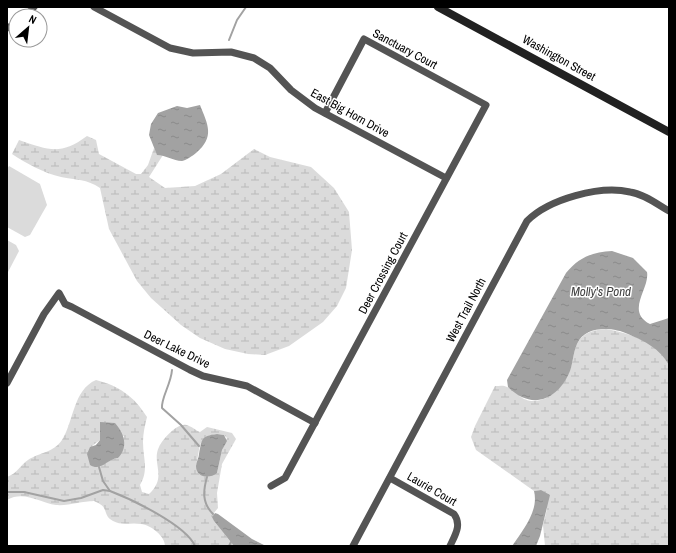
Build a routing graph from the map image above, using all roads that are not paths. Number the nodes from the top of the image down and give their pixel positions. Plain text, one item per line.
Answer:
1 (94, 7) edge
2 (438, 7) edge
3 (446, 83) joint
4 (325, 113) junction
5 (669, 132) edge
6 (446, 178) junction
7 (669, 210) edge
8 (7, 383) edge
9 (315, 423) junction
10 (390, 478) junction
11 (271, 486) dead end
12 (353, 546) edge
13 (450, 546) edge

1 - 4 street, East Big Horn Drive
2 - 5 main road, Washington Street
3 - 4 street, Sanctuary Court
3 - 6 street, Deer Crossing Court
4 - 6 street, East Big Horn Drive
6 - 9 street, Deer Crossing Court
7 - 10 street, West Trail North
8 - 9 street, Deer Lake Drive
9 - 11 street, Deer Crossing Court
10 - 12 street, West Trail North
10 - 13 street, Laurie Court

